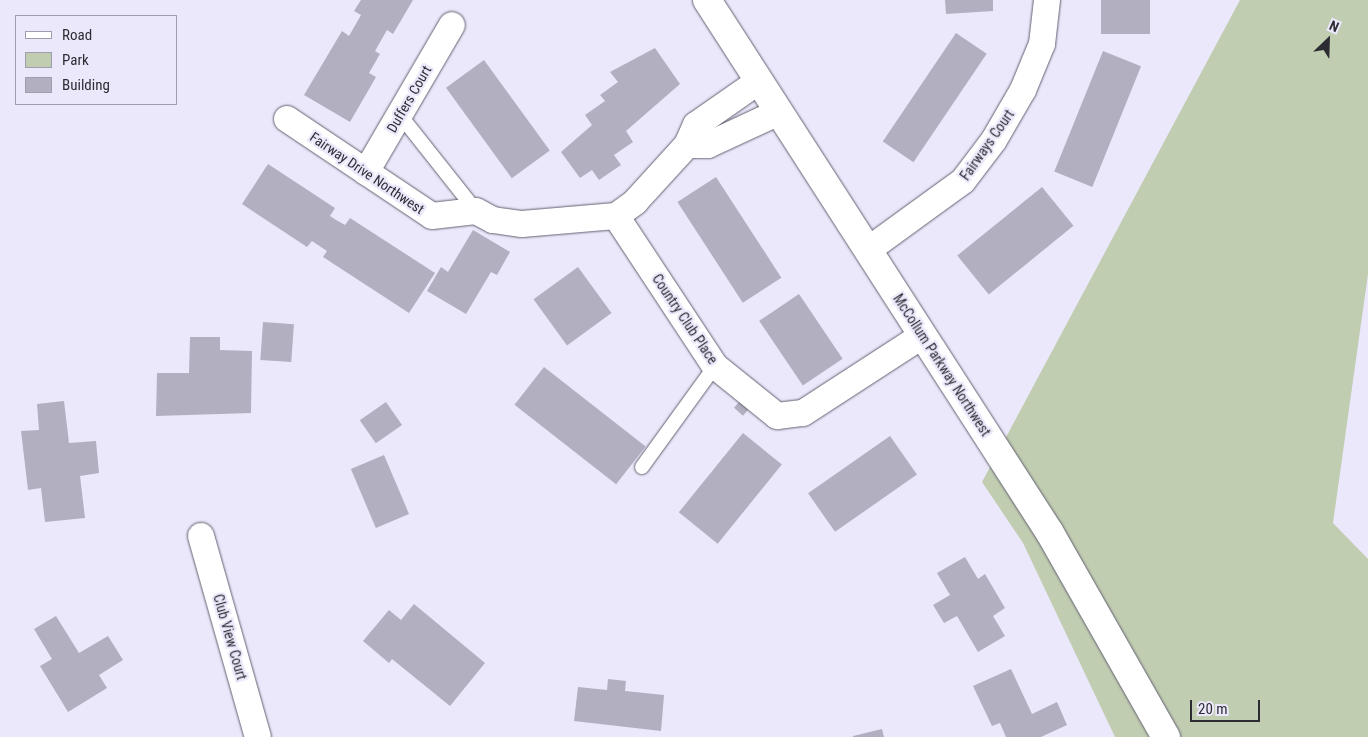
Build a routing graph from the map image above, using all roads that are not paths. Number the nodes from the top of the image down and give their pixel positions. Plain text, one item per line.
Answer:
1 (707, 0) edge
2 (1047, 0) edge
3 (452, 25) dead end
4 (759, 80) junction
5 (779, 112) junction
6 (400, 115) junction
7 (287, 119) dead end
8 (687, 145) junction
9 (366, 172) junction
10 (476, 211) junction
11 (616, 216) junction
12 (868, 250) junction
13 (923, 335) junction
14 (716, 366) junction
15 (642, 468) dead end
16 (201, 536) dead end
17 (258, 737) edge
18 (1166, 737) edge

1 - 4 street, McCollum Parkway Northwest
2 - 12 street, Fairways Court
3 - 6 street, Duffers Court
4 - 5 street, McCollum Parkway Northwest
4 - 8 street
5 - 8 street
5 - 12 street, McCollum Parkway Northwest
6 - 9 street, Duffers Court
6 - 10 lane
7 - 9 street, Fairway Drive Northwest
8 - 11 street
9 - 10 street, Fairway Drive Northwest
10 - 11 street, Fairway Drive Northwest
11 - 14 street, Country Club Place
12 - 13 street, McCollum Parkway Northwest
13 - 14 street, Country Club Place
13 - 18 street, McCollum Parkway Northwest
14 - 15 lane
16 - 17 street, Club View Court

